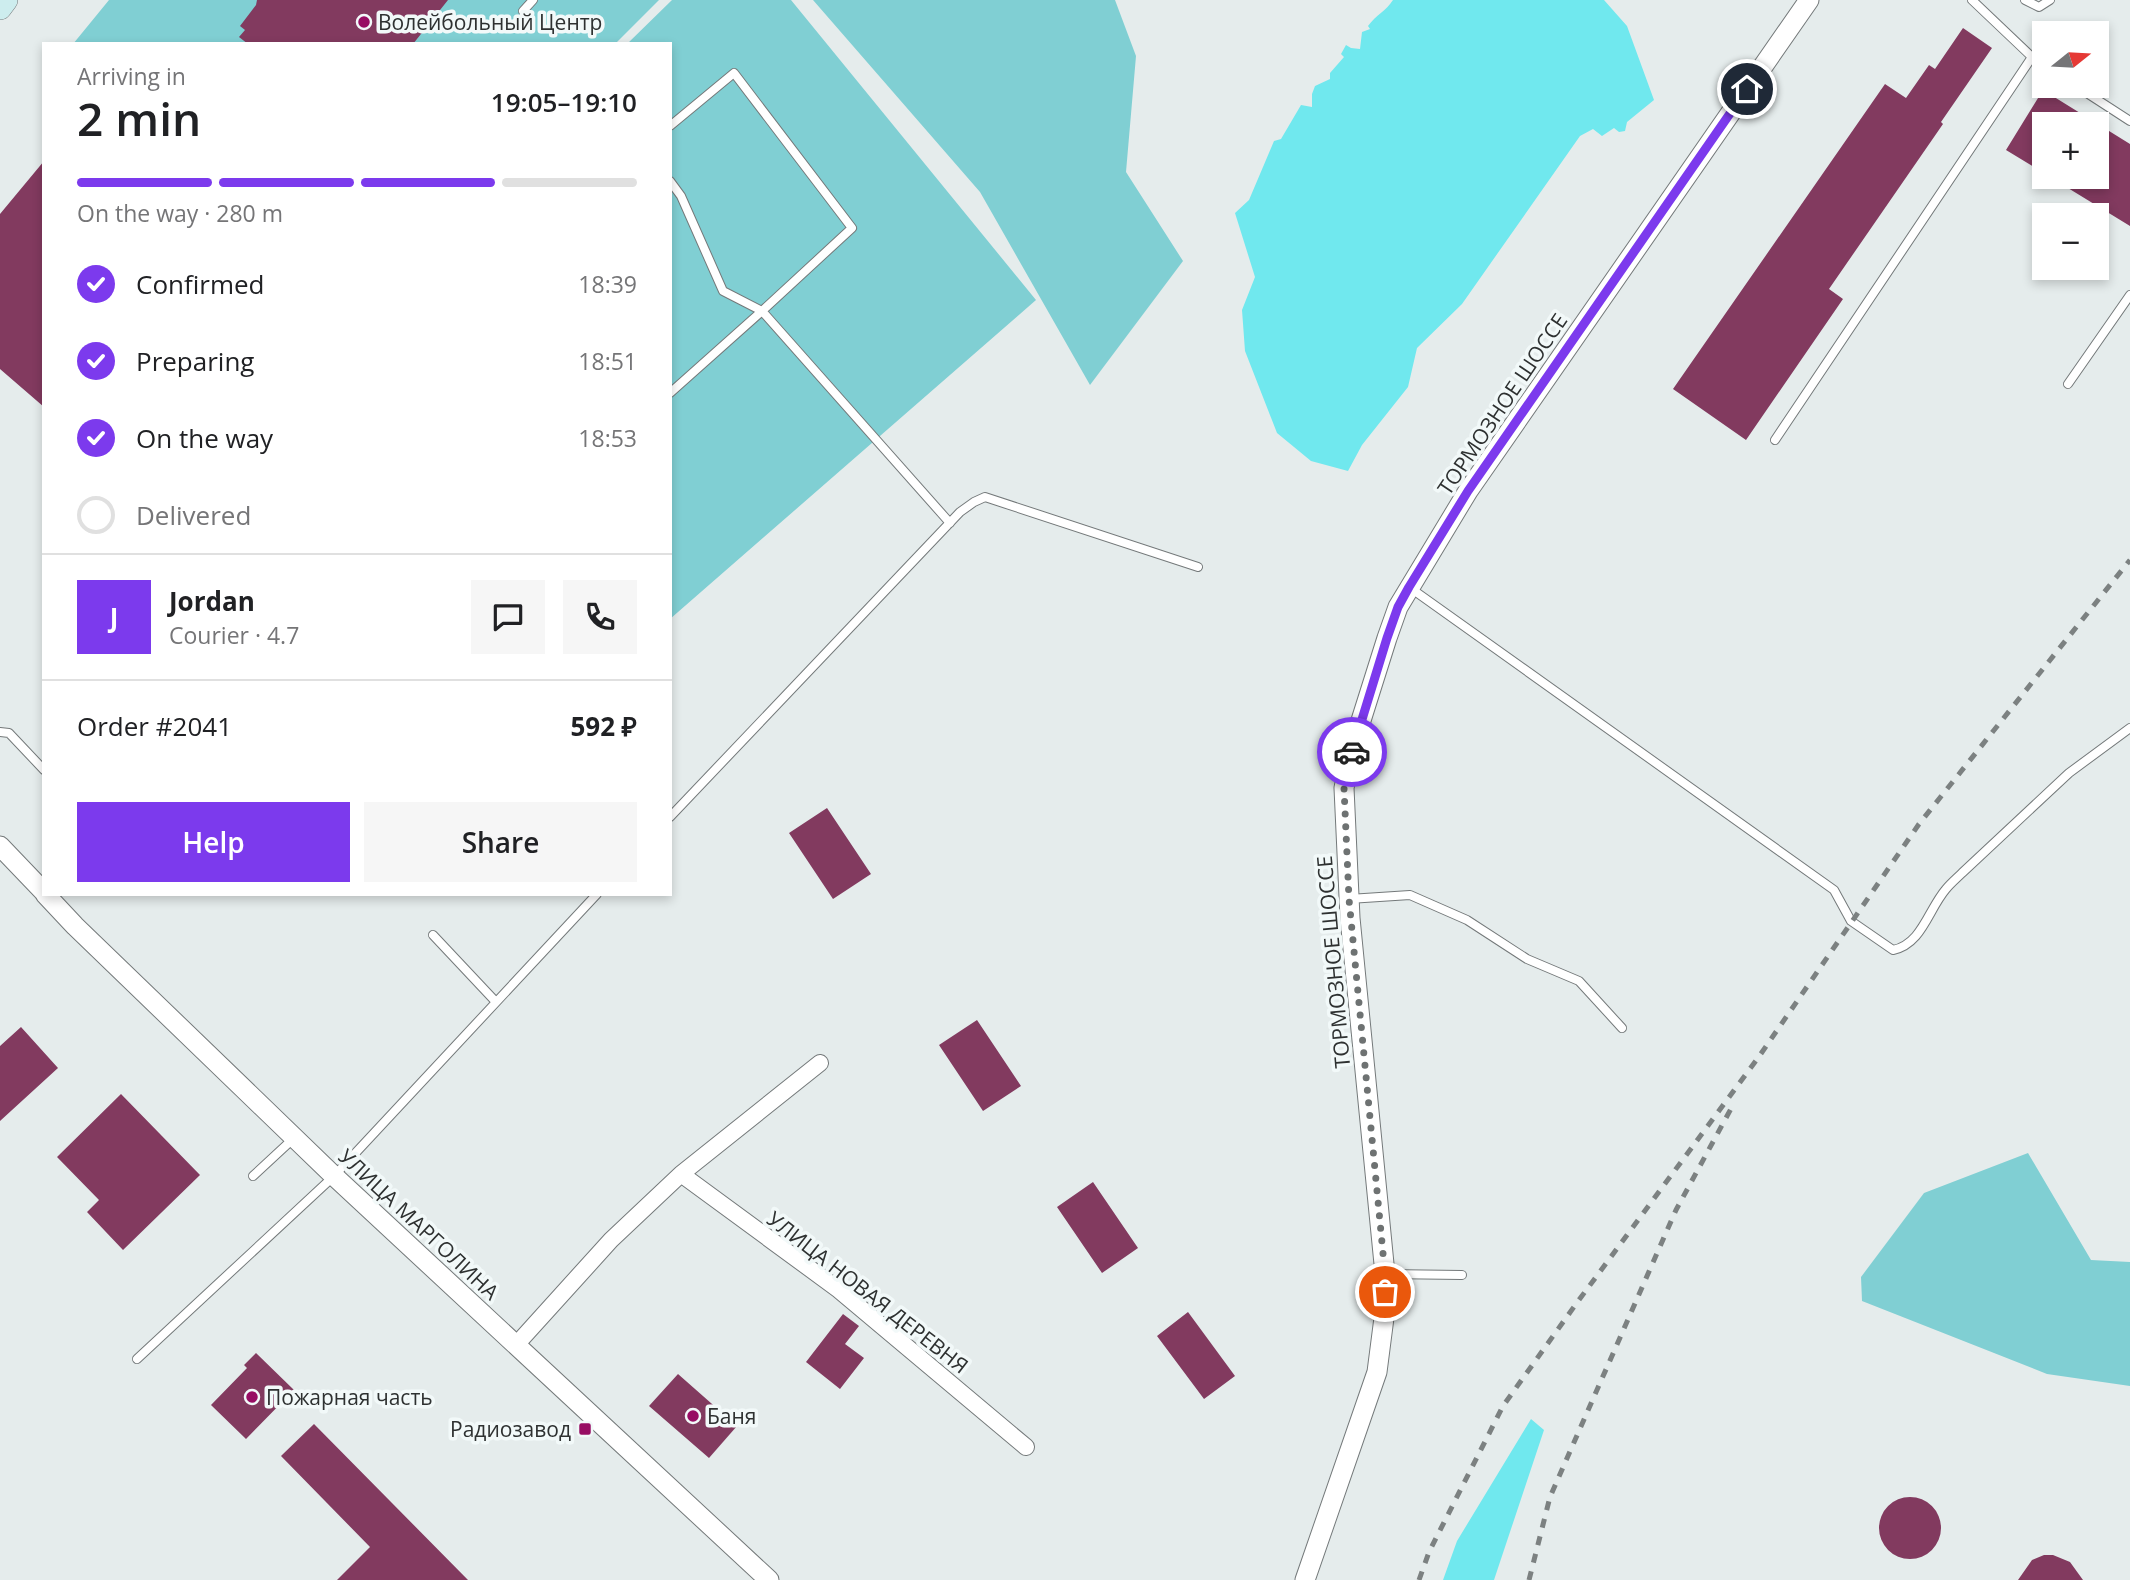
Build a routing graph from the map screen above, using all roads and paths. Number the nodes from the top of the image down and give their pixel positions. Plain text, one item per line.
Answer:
1 (6, 0) edge
2 (533, 0) edge
3 (1810, 0) edge
4 (1972, 0) edge
5 (2025, 0) edge
6 (2050, 0) edge
7 (0, 8) edge
8 (523, 11) dead end
9 (2032, 57) joint
10 (2095, 98) edge
11 (2130, 121) edge
12 (672, 124) edge
13 (672, 184) edge
14 (2130, 295) edge
15 (762, 311) junction
16 (2068, 384) dead end
17 (672, 391) edge
18 (1775, 440) dead end
19 (950, 523) junction
20 (1198, 567) dead end
21 (1409, 587) junction
22 (2130, 728) edge
23 (0, 732) edge
24 (42, 768) edge
25 (672, 815) edge
26 (0, 846) edge
27 (42, 890) edge
28 (48, 896) edge
29 (595, 896) edge
30 (1349, 899) junction
31 (433, 935) dead end
32 (496, 1002) junction
33 (1622, 1028) dead end
34 (820, 1063) dead end
35 (295, 1138) junction
36 (681, 1174) junction
37 (334, 1175) junction
38 (253, 1176) dead end
39 (1385, 1274) junction
40 (1462, 1275) dead end
41 (516, 1345) junction
42 (137, 1359) dead end
43 (1026, 1447) dead end
44 (769, 1580) edge
45 (1305, 1580) edge

1 - 7 main road
2 - 8 lane
3 - 21 street, ТОРМОЗНОЕ ШОССЕ
4 - 9 lane
5 - 6 lane
9 - 18 lane
10 - 11 lane
12 - 15 lane
13 - 15 lane
14 - 16 lane
15 - 17 lane
15 - 19 lane
19 - 20 lane
19 - 25 lane
21 - 22 lane
21 - 30 street, ТОРМОЗНОЕ ШОССЕ
23 - 24 lane
26 - 27 street, УЛИЦА МАРГОЛИНА
28 - 35 street, УЛИЦА МАРГОЛИНА
29 - 32 lane
30 - 33 lane
30 - 39 street, ТОРМОЗНОЕ ШОССЕ
31 - 32 lane
32 - 37 lane
34 - 36 street
35 - 37 street, УЛИЦА МАРГОЛИНА
35 - 38 lane
36 - 41 street
36 - 43 street, УЛИЦА НОВАЯ ДЕРЕВНЯ
37 - 41 street, УЛИЦА МАРГОЛИНА
37 - 42 lane
39 - 40 lane
39 - 45 street, ТОРМОЗНОЕ ШОССЕ
41 - 44 street, УЛИЦА МАРГОЛИНА

